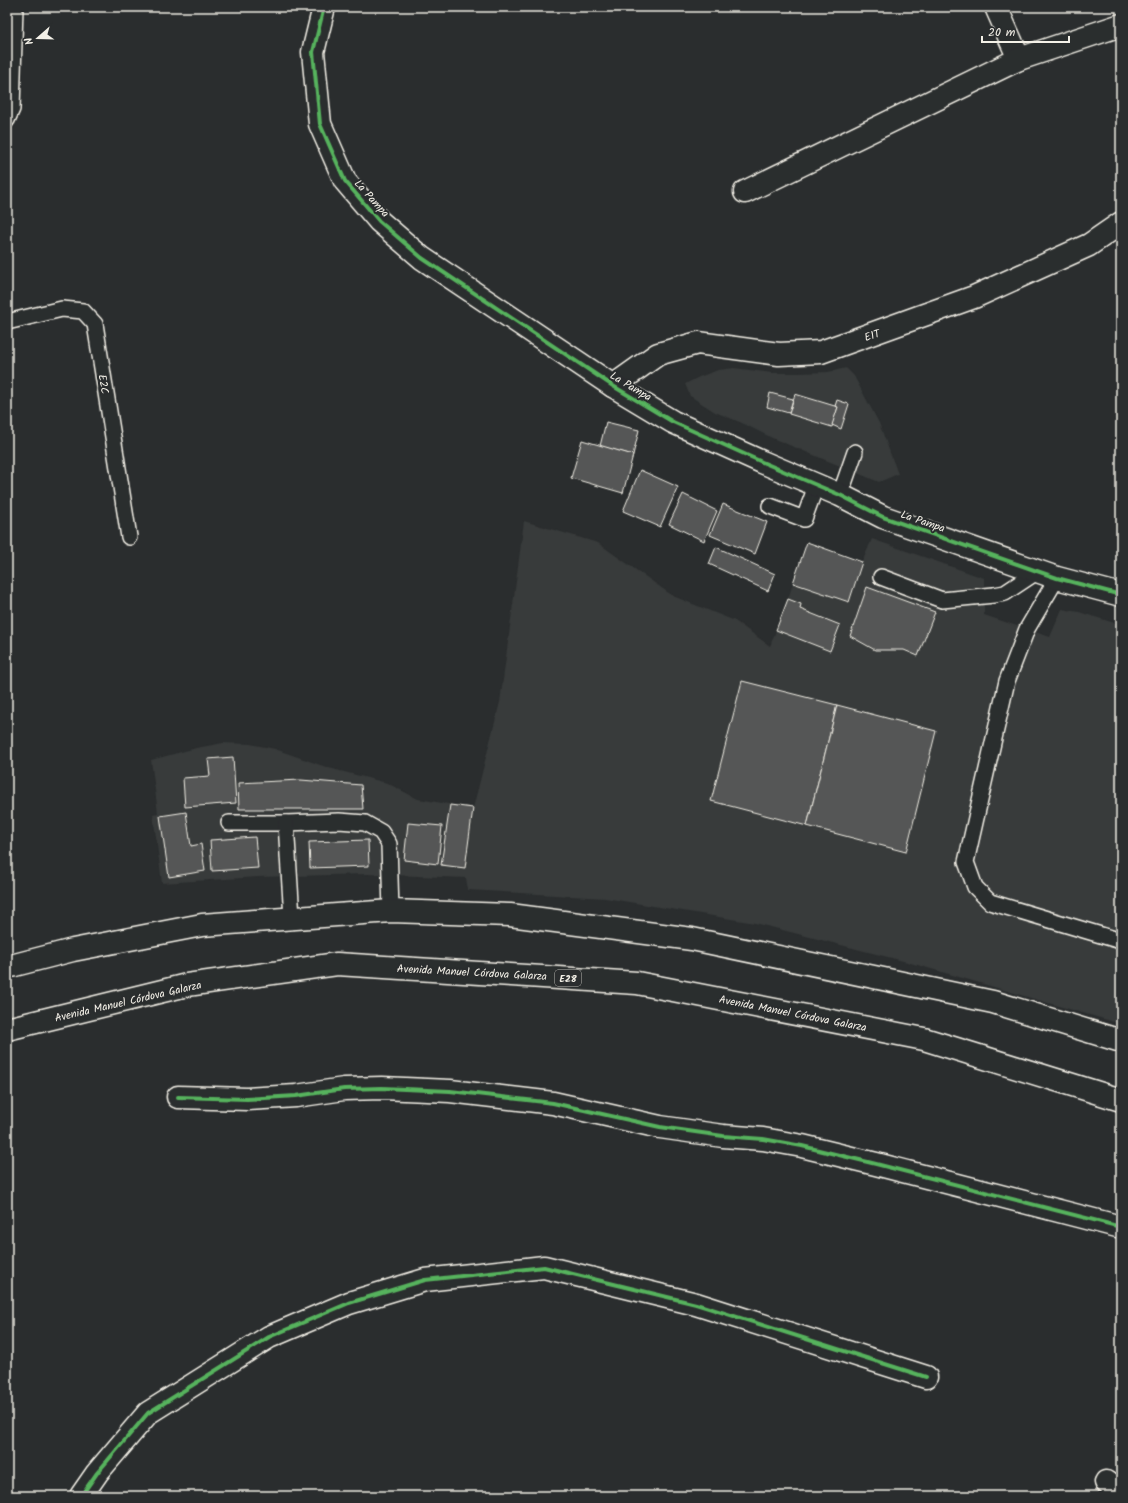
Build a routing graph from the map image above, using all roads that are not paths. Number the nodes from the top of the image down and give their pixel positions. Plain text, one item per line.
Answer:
1 (15, 7) edge
2 (324, 7) edge
3 (996, 7) edge
4 (1121, 26) edge
5 (1019, 59) junction
6 (7, 120) edge
7 (745, 192) dead end
8 (1121, 223) edge
9 (7, 322) edge
10 (613, 386) junction
11 (855, 452) dead end
12 (816, 486) junction
13 (840, 495) junction
14 (770, 506) dead end
15 (129, 537) dead end
16 (1048, 574) junction
17 (881, 577) dead end
18 (1121, 595) edge
19 (229, 823) dead end
20 (286, 823) junction
21 (391, 911) junction
22 (292, 918) junction
23 (1121, 942) edge
24 (7, 966) edge
25 (7, 1029) edge
26 (1121, 1041) edge
27 (178, 1097) dead end
28 (1121, 1100) edge
29 (1121, 1227) edge
30 (926, 1377) dead end
31 (81, 1496) edge

1 - 6 lane
2 - 10 street, La Pampa
3 - 5 street
4 - 5 street
5 - 7 street
8 - 10 street, E1T
9 - 15 lane, E2C
10 - 12 street, La Pampa
11 - 13 lane
12 - 13 street, La Pampa
12 - 14 lane
13 - 16 street, La Pampa
16 - 17 lane
16 - 18 street, La Pampa
16 - 23 lane
19 - 20 lane
20 - 21 lane
20 - 22 lane
21 - 22 street
21 - 26 street
22 - 24 street
25 - 28 street, Avenida Manuel Córdova Galarza / E28
27 - 29 street
30 - 31 street

